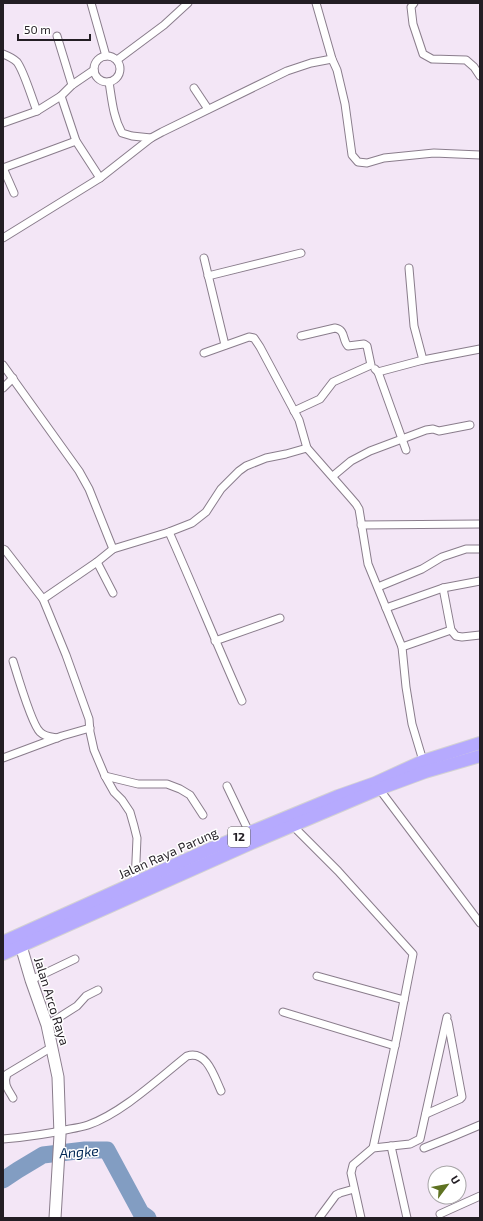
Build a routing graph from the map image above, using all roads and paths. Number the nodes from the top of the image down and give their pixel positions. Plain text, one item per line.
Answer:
1 (90, 3) edge
2 (188, 3) edge
3 (316, 3) edge
4 (414, 3) edge
5 (57, 36) dead end
6 (3, 54) edge
7 (106, 56) junction
8 (117, 60) junction
9 (332, 60) junction
10 (94, 70) junction
11 (480, 76) edge
12 (109, 82) junction
13 (72, 85) junction
14 (194, 88) dead end
15 (62, 96) junction
16 (208, 109) junction
17 (37, 111) junction
18 (3, 124) edge
19 (151, 138) junction
20 (76, 141) junction
21 (480, 155) edge
22 (3, 168) edge
23 (100, 178) junction
24 (14, 193) dead end
25 (3, 238) edge
26 (301, 253) dead end
27 (204, 258) dead end
28 (409, 268) dead end
29 (208, 276) junction
30 (301, 336) dead end
31 (225, 345) junction
32 (480, 349) edge
33 (204, 353) dead end
34 (423, 360) junction
35 (3, 365) edge
36 (371, 365) junction
37 (378, 372) junction
38 (13, 378) junction
39 (3, 388) edge
40 (294, 411) junction
41 (470, 425) dead end
42 (401, 439) junction
43 (306, 448) junction
44 (406, 450) dead end
45 (333, 476) junction
46 (480, 524) edge
47 (361, 525) junction
48 (169, 532) junction
49 (3, 549) edge
50 (113, 549) junction
51 (480, 549) edge
52 (97, 562) junction
53 (480, 581) edge
54 (378, 588) junction
55 (443, 588) junction
56 (113, 593) dead end
57 (43, 599) junction
58 (386, 608) junction
59 (280, 618) dead end
60 (451, 630) junction
61 (480, 635) edge
62 (215, 641) junction
63 (402, 648) junction
64 (12, 661) dead end
65 (242, 701) dead end
66 (90, 728) junction
67 (57, 738) junction
68 (479, 745) edge
69 (480, 756) edge
70 (3, 758) edge
71 (424, 767) junction
72 (105, 776) junction
73 (227, 786) dead end
74 (377, 786) junction
75 (203, 815) dead end
76 (293, 826) junction
77 (249, 832) junction
78 (215, 853) junction
79 (135, 883) junction
80 (480, 923) edge
81 (3, 942) edge
82 (21, 946) junction
83 (3, 954) edge
84 (75, 959) dead end
85 (317, 976) dead end
86 (31, 980) junction
87 (98, 990) dead end
88 (404, 1000) junction
89 (283, 1012) dead end
90 (47, 1025) junction
91 (395, 1046) junction
92 (52, 1047) junction
93 (221, 1091) dead end
94 (13, 1098) dead end
95 (426, 1114) junction
96 (480, 1125) edge
97 (60, 1133) junction
98 (3, 1139) edge
99 (392, 1146) junction
100 (373, 1148) junction
101 (424, 1148) dead end
102 (354, 1189) junction
103 (480, 1196) edge
104 (440, 1214) dead end
105 (55, 1218) edge
106 (319, 1218) edge
107 (361, 1218) edge
108 (407, 1218) edge

1 - 7 street
2 - 8 street
3 - 9 street
4 - 11 street
5 - 13 street
6 - 17 street
7 - 8 street
7 - 10 street
8 - 12 street
9 - 16 street
9 - 21 street
10 - 12 street
10 - 13 street
12 - 19 street
13 - 15 street
14 - 16 street
15 - 17 street
15 - 20 street
16 - 19 street
17 - 18 street
19 - 23 street
20 - 22 street
20 - 23 street
22 - 24 street
23 - 25 street
26 - 29 street
27 - 29 street
28 - 34 street
29 - 31 street
30 - 36 street
31 - 33 street
31 - 40 street
32 - 34 street
34 - 37 street
35 - 38 street
36 - 37 street
36 - 40 street
37 - 42 street
38 - 39 street
38 - 50 street
40 - 43 street
41 - 42 street
42 - 44 street
42 - 45 street
43 - 45 street
43 - 48 street
45 - 47 street
46 - 47 street
47 - 54 street
48 - 50 street
48 - 62 street
49 - 57 street
50 - 52 street
51 - 54 street
52 - 56 street
52 - 57 street
53 - 55 street
54 - 58 street
55 - 58 street
55 - 60 street
57 - 66 street
58 - 63 street
59 - 62 street
60 - 61 street
60 - 63 street
62 - 65 street
63 - 71 street
64 - 67 street
66 - 67 street
66 - 72 street
67 - 70 street
68 - 71 highway, Jalan Raya Parung / 12
69 - 71 highway, Jalan Raya Parung / 12
71 - 74 highway, Jalan Raya Parung / 12
72 - 75 street
72 - 79 street
73 - 77 street
74 - 76 highway, Jalan Raya Parung / 12
74 - 77 highway, Jalan Raya Parung / 12
74 - 80 street
76 - 78 highway, Jalan Raya Parung / 12
76 - 88 street
77 - 78 highway, Jalan Raya Parung / 12
78 - 79 highway, Jalan Raya Parung / 12
78 - 82 highway, Jalan Raya Parung / 12
79 - 81 highway, Jalan Raya Parung / 12
82 - 83 highway, Jalan Raya Parung / 12
82 - 86 main road, Jalan Arco Raya
84 - 86 street
85 - 88 street
86 - 90 main road, Jalan Arco Raya
87 - 90 street
88 - 91 street
89 - 91 street
90 - 92 main road, Jalan Arco Raya
91 - 100 street
92 - 94 street
92 - 97 main road, Jalan Arco Raya
93 - 97 street
95 - 95 street
95 - 99 street
96 - 101 street
97 - 98 street
97 - 105 main road, Jalan Arco Raya
99 - 100 street
99 - 108 street
100 - 102 street
102 - 106 street
102 - 107 street
103 - 104 street

